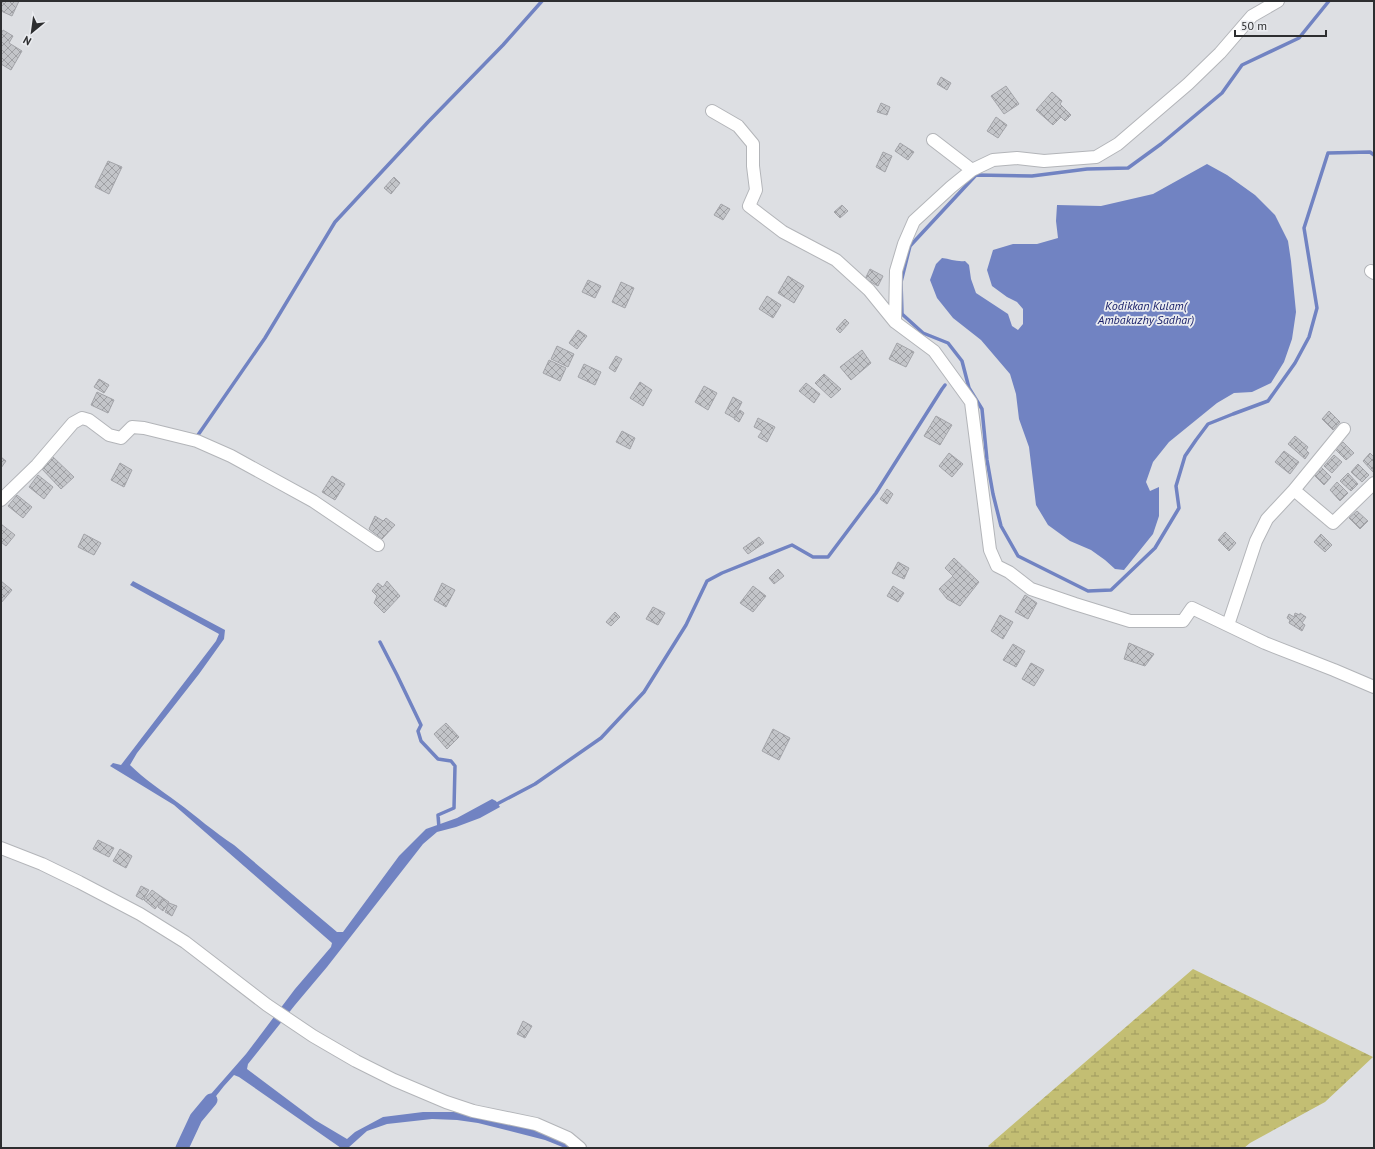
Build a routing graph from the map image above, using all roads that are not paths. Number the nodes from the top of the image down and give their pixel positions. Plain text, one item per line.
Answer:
1 (1278, 1) edge
2 (712, 110) dead end
3 (933, 140) dead end
4 (972, 170) junction
5 (895, 322) junction
6 (1344, 429) dead end
7 (1374, 483) edge
8 (1294, 490) junction
9 (1, 500) edge
10 (378, 545) dead end
11 (1228, 625) junction
12 (1374, 688) edge
13 (1, 848) edge
14 (580, 1148) edge

1 - 4 street
2 - 5 street
3 - 4 street
4 - 5 street
5 - 11 street
6 - 8 street
7 - 8 street
8 - 11 street
9 - 10 street
11 - 12 street
13 - 14 street

